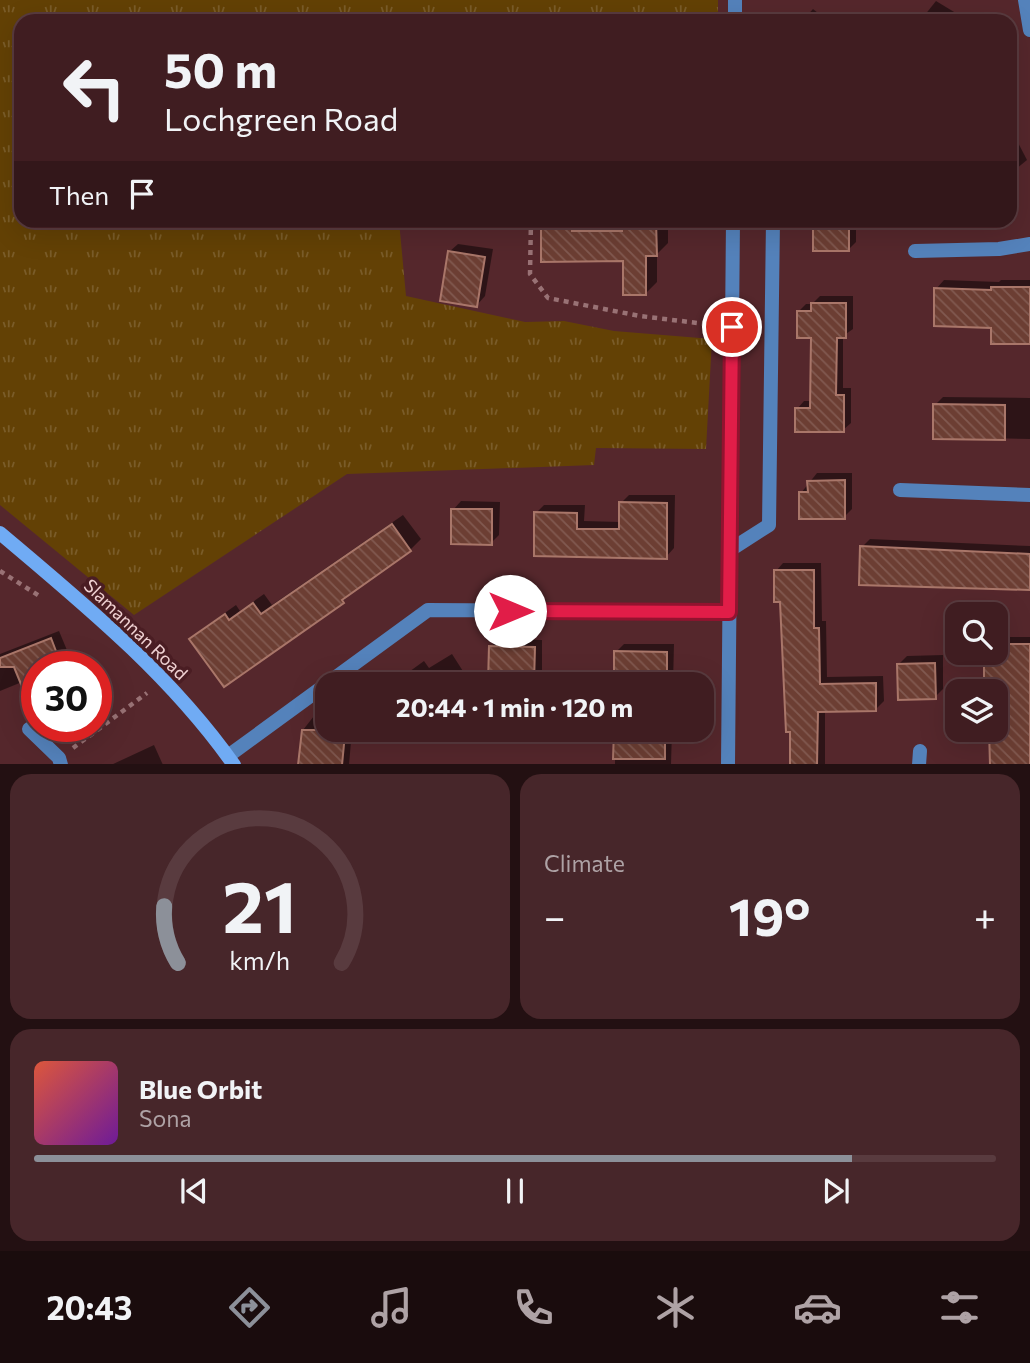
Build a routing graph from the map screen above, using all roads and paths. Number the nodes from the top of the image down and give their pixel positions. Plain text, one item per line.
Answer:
1 (1026, 0) edge
2 (1030, 30) edge
3 (531, 228) edge
4 (733, 228) edge
5 (773, 228) edge
6 (1030, 244) edge
7 (915, 251) dead end
8 (732, 327) junction
9 (900, 490) dead end
10 (1030, 495) edge
11 (0, 533) edge
12 (730, 550) junction
13 (729, 612) junction
14 (166, 681) junction
15 (42, 742) edge
16 (231, 760) edge
17 (60, 761) edge
18 (728, 764) edge

1 - 2 street
3 - 8 path
4 - 8 street
5 - 12 street
6 - 7 street
8 - 12 street
9 - 10 street
11 - 14 main road, Slamannan Road
12 - 13 street
13 - 16 street
13 - 18 street
14 - 16 main road, Slamannan Road
14 - 17 path
15 - 17 street

